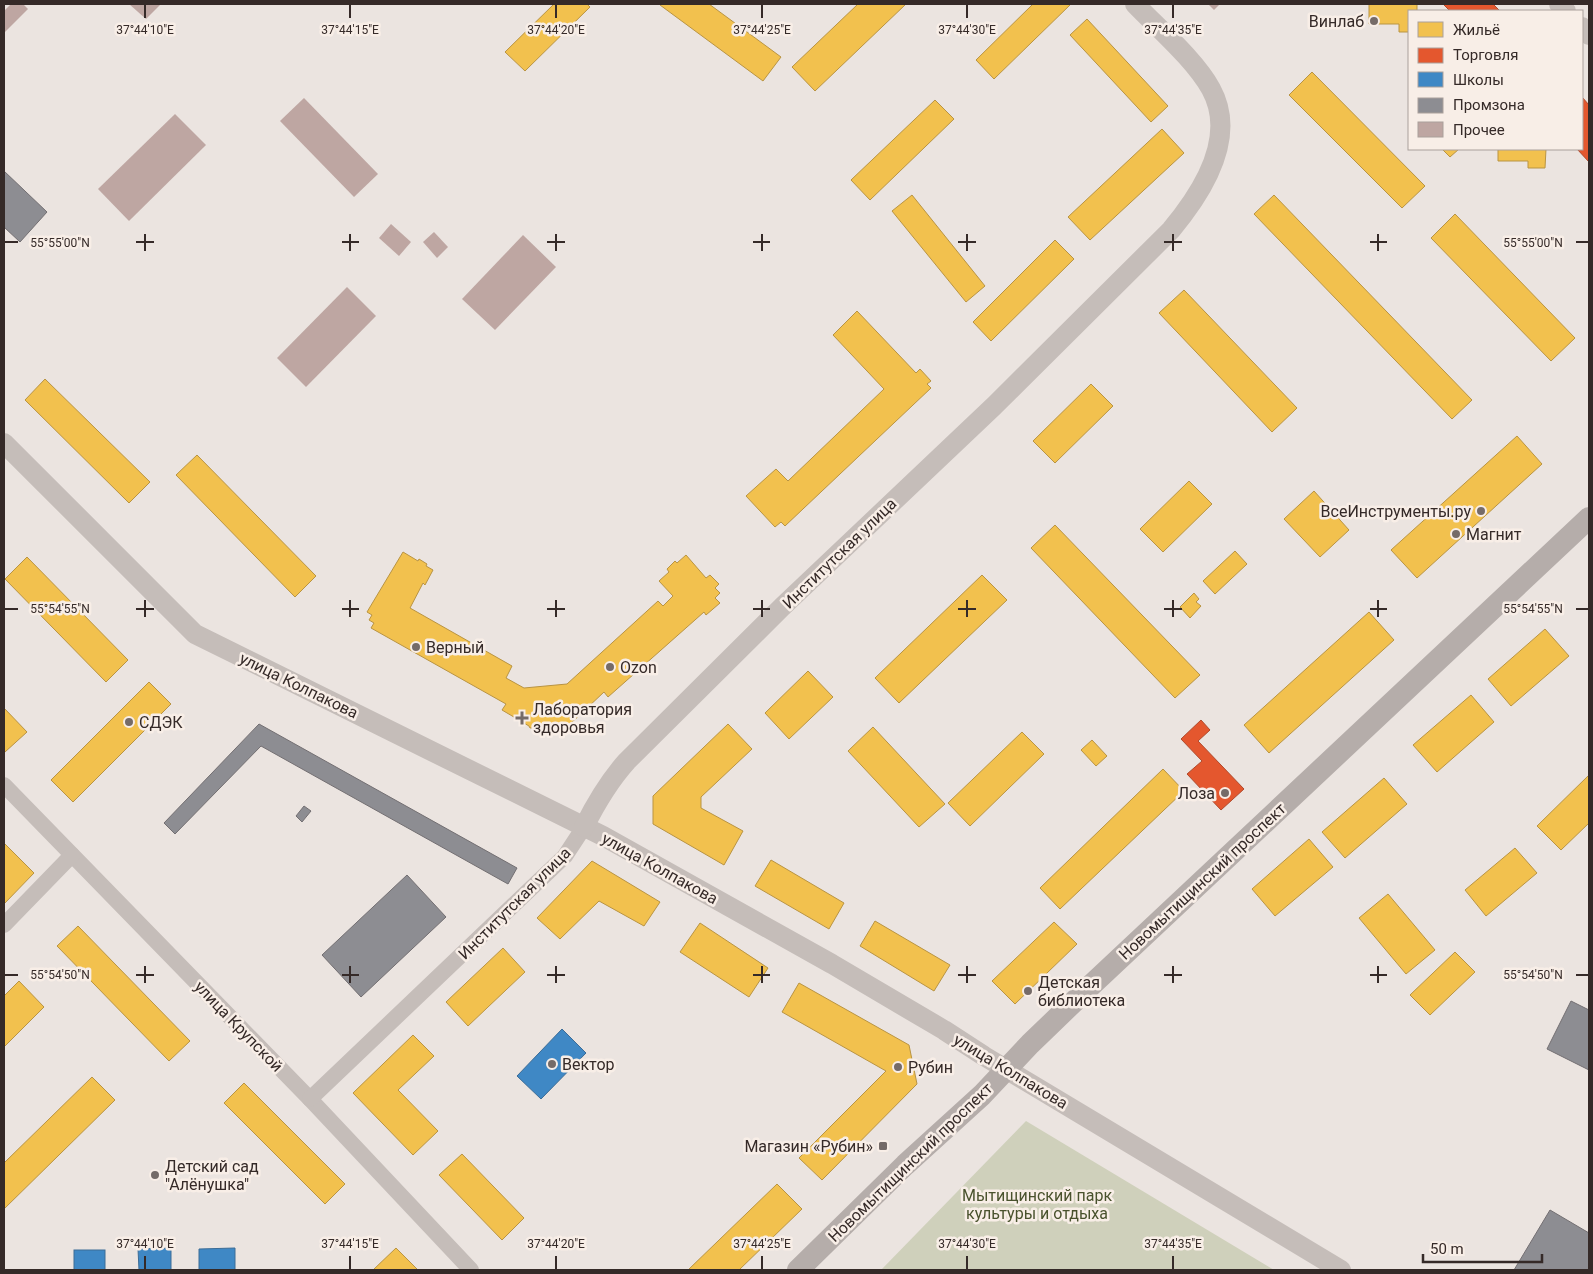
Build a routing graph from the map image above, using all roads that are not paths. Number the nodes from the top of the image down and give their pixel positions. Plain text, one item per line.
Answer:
1 (1136, 4) edge
2 (4, 443) edge
3 (1589, 518) edge
4 (4, 785) edge
5 (584, 827) junction
6 (72, 855) junction
7 (4, 925) edge
8 (1006, 1069) junction
9 (310, 1099) junction
10 (471, 1270) edge
11 (798, 1270) edge
12 (1341, 1270) edge

1 - 5 street, Институтская улица
2 - 5 street, улица Колпакова
3 - 8 main road, Новомытищинский проспект
4 - 6 street, улица Крупской
5 - 8 street, улица Колпакова
5 - 9 street, Институтская улица
6 - 7 street
6 - 9 street, улица Крупской
8 - 11 main road, Новомытищинский проспект
8 - 12 street, улица Колпакова
9 - 10 street, улица Крупской

